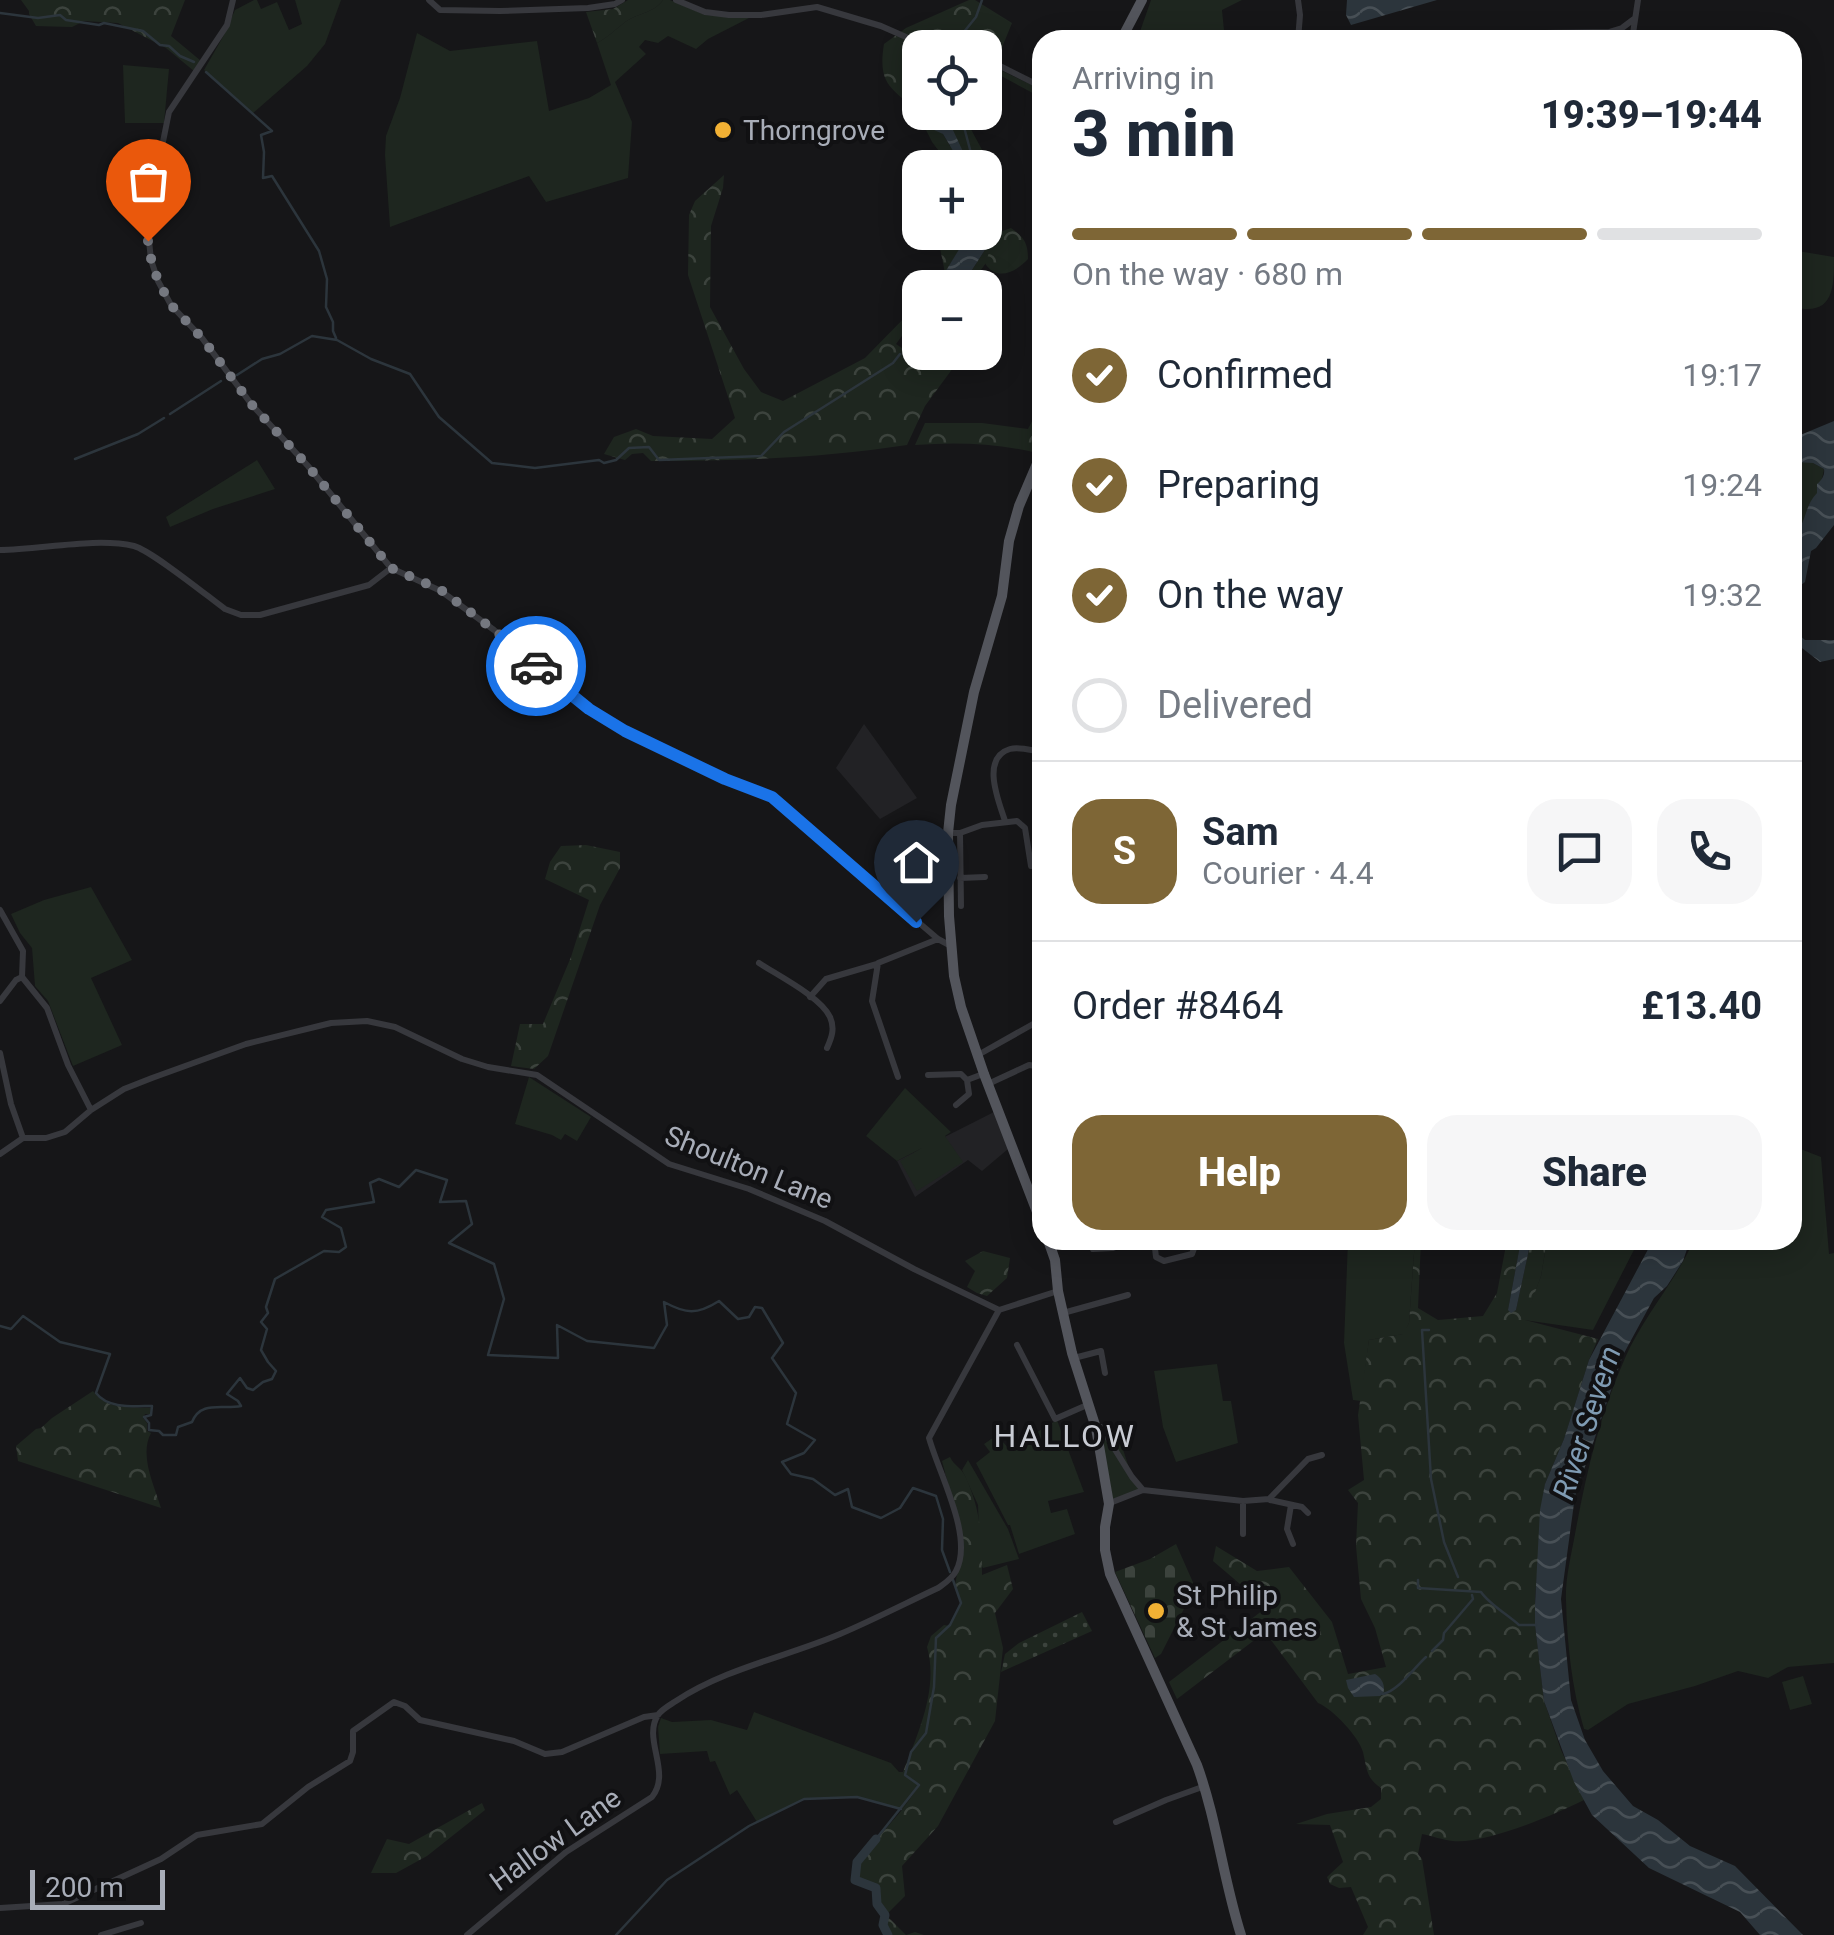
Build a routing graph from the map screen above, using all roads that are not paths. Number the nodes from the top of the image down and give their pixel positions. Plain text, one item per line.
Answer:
1 (233, 0) edge
2 (428, 0) edge
3 (622, 0) edge
4 (676, 0) edge
5 (1142, 0) edge
6 (1298, 0) edge
7 (1638, 0) edge
8 (1634, 19) junction
9 (1622, 28) junction
10 (1126, 30) edge
11 (1299, 30) edge
12 (1616, 30) edge
13 (1624, 30) edge
14 (1633, 30) edge
15 (902, 35) edge
16 (1002, 67) edge
17 (1032, 82) edge
18 (1032, 475) edge
19 (0, 550) edge
20 (391, 568) junction
21 (1032, 750) edge
22 (1005, 821) junction
23 (954, 833) junction
24 (1030, 866) dead end
25 (985, 877) dead end
26 (960, 878) junction
27 (961, 906) dead end
28 (1, 911) edge
29 (938, 939) junction
30 (952, 946) junction
31 (878, 963) junction
32 (759, 965) dead end
33 (22, 977) junction
34 (810, 997) junction
35 (0, 1001) edge
36 (1032, 1024) edge
37 (826, 1045) dead end
38 (0, 1053) edge
39 (978, 1055) junction
40 (1032, 1065) edge
41 (928, 1075) dead end
42 (898, 1077) dead end
43 (986, 1079) junction
44 (966, 1080) junction
45 (956, 1105) dead end
46 (91, 1110) junction
47 (22, 1138) junction
48 (0, 1154) edge
49 (1032, 1194) edge
50 (1052, 1250) edge
51 (1155, 1250) edge
52 (1193, 1250) edge
53 (1058, 1292) junction
54 (1128, 1295) dead end
55 (999, 1310) junction
56 (1063, 1313) junction
57 (1017, 1345) dead end
58 (1074, 1358) junction
59 (1104, 1373) dead end
60 (1088, 1404) junction
61 (1096, 1428) junction
62 (1322, 1455) dead end
63 (1144, 1490) junction
64 (1269, 1499) junction
65 (1243, 1502) junction
66 (1108, 1504) junction
67 (1291, 1505) junction
68 (1308, 1513) dead end
69 (1243, 1534) dead end
70 (1294, 1544) dead end
71 (658, 1715) junction
72 (1205, 1786) junction
73 (1116, 1822) dead end
74 (0, 1908) edge
75 (140, 1923) dead end
76 (101, 1935) edge
77 (467, 1935) edge
78 (1241, 1935) edge

1 - 20 street
2 - 3 street
4 - 15 street
5 - 10 main road
6 - 11 street
7 - 8 street
8 - 9 street
8 - 14 street
9 - 12 street
9 - 13 street
16 - 17 street
18 - 23 main road
19 - 20 street
20 - 29 street
21 - 22 street
22 - 23 street
22 - 24 street
23 - 26 street
23 - 30 main road
25 - 26 street
26 - 27 street
28 - 33 street
29 - 30 street
29 - 31 street
30 - 39 main road
31 - 34 street
31 - 42 street
32 - 34 street
33 - 35 street
33 - 46 street
34 - 37 street
36 - 39 street
38 - 47 street
39 - 43 main road
40 - 43 street
41 - 44 street
43 - 44 street
43 - 49 main road
44 - 45 street
46 - 47 street, Shoulton Lane
46 - 55 street, Shoulton Lane
47 - 48 street
50 - 53 main road
51 - 52 street
53 - 55 street
53 - 56 main road
54 - 56 street
55 - 71 street
56 - 58 main road
57 - 60 street
58 - 59 street
58 - 60 main road
60 - 61 main road
61 - 63 street
61 - 66 main road
62 - 64 street
63 - 65 street
63 - 66 street
64 - 65 street
64 - 67 street
65 - 69 street
66 - 72 main road
67 - 68 street
67 - 70 street
71 - 74 street
71 - 77 street, Hallow Lane
72 - 73 street
72 - 78 main road
75 - 76 street

